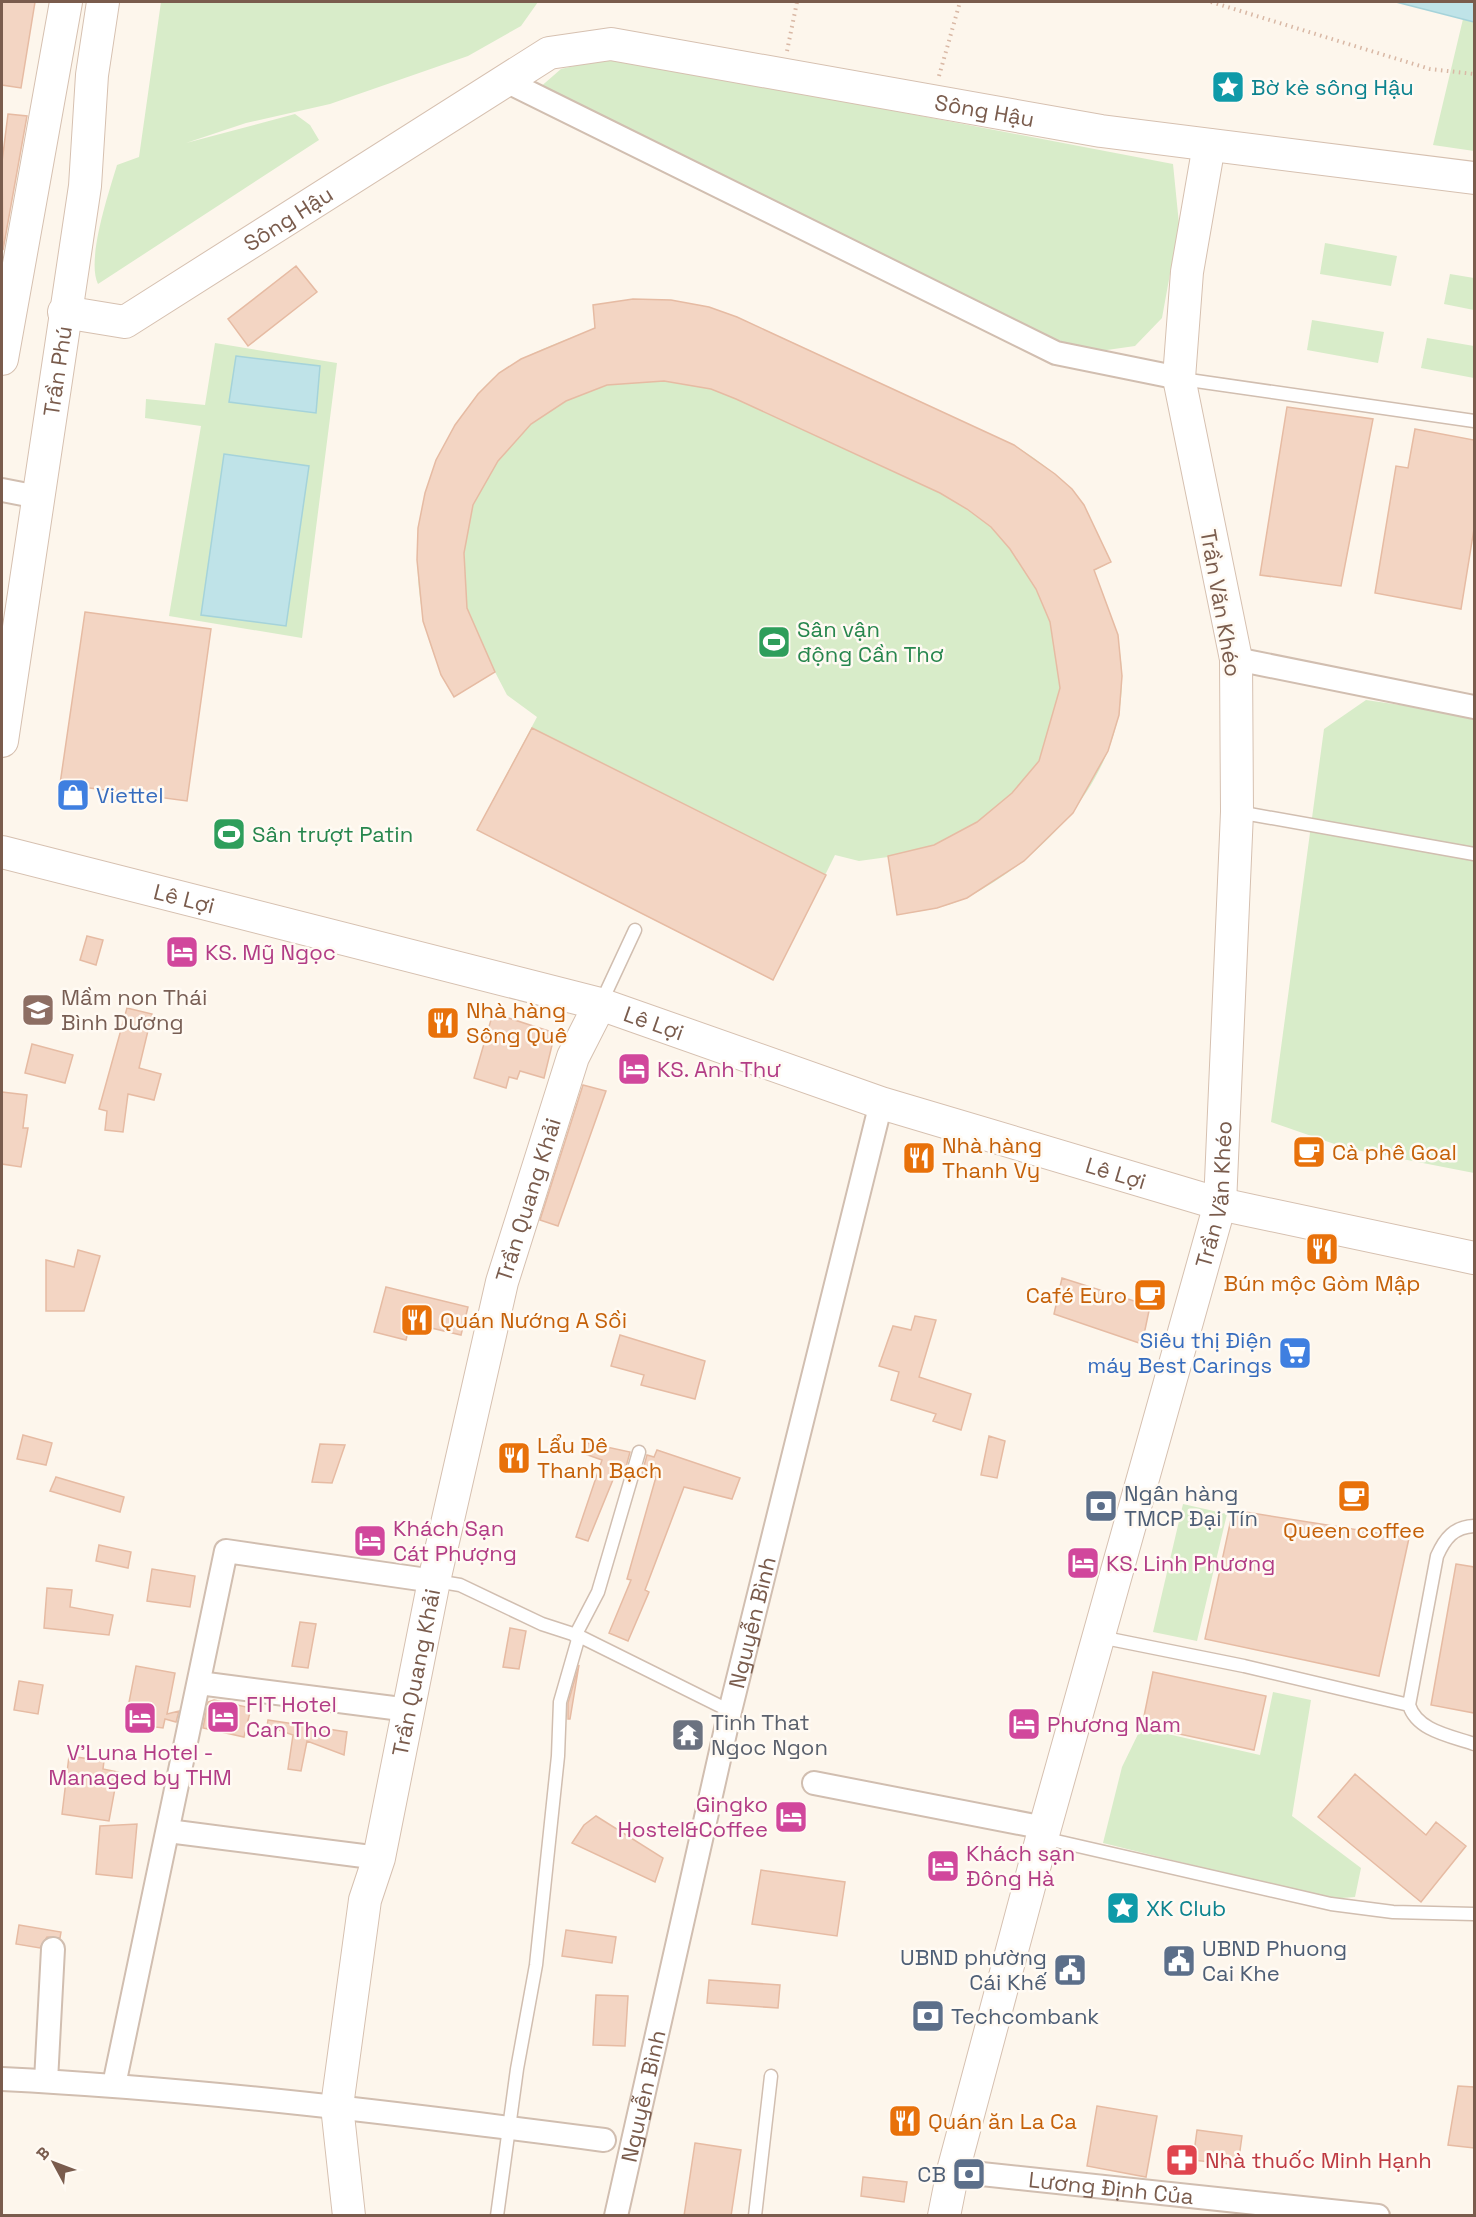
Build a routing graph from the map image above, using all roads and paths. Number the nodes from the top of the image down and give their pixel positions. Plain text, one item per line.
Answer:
1 (66, 2) edge
2 (103, 2) edge
3 (797, 2) edge
4 (960, 2) edge
5 (1211, 2) edge
6 (55, 67) junction
7 (783, 74) junction
8 (1474, 74) edge
9 (92, 75) junction
10 (504, 80) junction
11 (932, 101) junction
12 (1209, 146) junction
13 (1474, 178) edge
14 (64, 312) junction
15 (2, 360) edge
16 (1179, 378) junction
17 (1474, 421) edge
18 (2, 490) edge
19 (38, 498) junction
20 (1236, 659) junction
21 (1474, 707) edge
22 (2, 741) edge
23 (1237, 812) junction
24 (2, 852) edge
25 (1474, 854) edge
26 (635, 930) dead end
27 (600, 1004) junction
28 (881, 1103) junction
29 (1220, 1204) junction
30 (1474, 1258) edge
31 (639, 1452) dead end
32 (1474, 1526) edge
33 (434, 1581) junction
34 (577, 1636) junction
35 (1099, 1637) junction
36 (199, 1683) junction
37 (1409, 1705) junction
38 (410, 1710) junction
39 (730, 1711) junction
40 (1474, 1744) edge
41 (814, 1783) dead end
42 (168, 1830) junction
43 (1044, 1833) junction
44 (379, 1858) junction
45 (1474, 1914) edge
46 (53, 1949) dead end
47 (771, 2076) dead end
48 (2, 2079) edge
49 (46, 2081) junction
50 (114, 2085) junction
51 (337, 2106) junction
52 (509, 2127) junction
53 (618, 2141) junction
54 (953, 2171) junction
55 (349, 2216) edge
56 (497, 2216) edge
57 (616, 2216) edge
58 (755, 2216) edge
59 (944, 2216) edge
60 (1377, 2216) edge

1 - 6 street
2 - 9 street, Trần Phú
3 - 7 path
4 - 11 path
5 - 8 path
6 - 9 street
6 - 15 street
7 - 10 street, Sông Hậu
7 - 11 street, Sông Hậu
9 - 14 street, Trần Phú
10 - 14 street, Sông Hậu
10 - 16 street
11 - 12 street, Sông Hậu
12 - 13 street, Sông Hậu
12 - 16 street, Trần Văn Khéo
14 - 19 street, Trần Phú
16 - 17 lane
16 - 20 street, Trần Văn Khéo
18 - 19 street
19 - 22 street, Trần Phú
20 - 21 street
20 - 23 street, Trần Văn Khéo
23 - 25 lane
23 - 29 street, Trần Văn Khéo
24 - 27 street, Lê Lợi
26 - 27 lane
27 - 28 street, Lê Lợi
27 - 33 street, Trần Quang Khải
28 - 29 street, Lê Lợi
28 - 39 street, Nguyễn Bình
29 - 30 street, Lê Lợi
29 - 35 street, Trần Văn Khéo
31 - 34 lane
32 - 37 lane
33 - 34 lane
33 - 36 street
33 - 38 street, Trần Quang Khải
34 - 39 lane
34 - 52 lane
35 - 37 lane
35 - 43 street, Trần Văn Khéo
36 - 38 street
36 - 42 street
37 - 40 lane
38 - 44 street, Trần Quang Khải
39 - 53 street, Nguyễn Bình
41 - 43 street
42 - 44 street
42 - 50 street
43 - 45 lane
43 - 54 street, Trần Văn Khéo
44 - 51 street, Trần Quang Khải
46 - 49 street
47 - 58 lane
48 - 49 street
49 - 50 street
50 - 51 street
51 - 52 street
51 - 55 street, Trần Quang Khải
52 - 53 street
52 - 56 lane
53 - 57 street, Nguyễn Bình
54 - 59 street, Trần Văn Khéo
54 - 60 street, Lương Định Của

